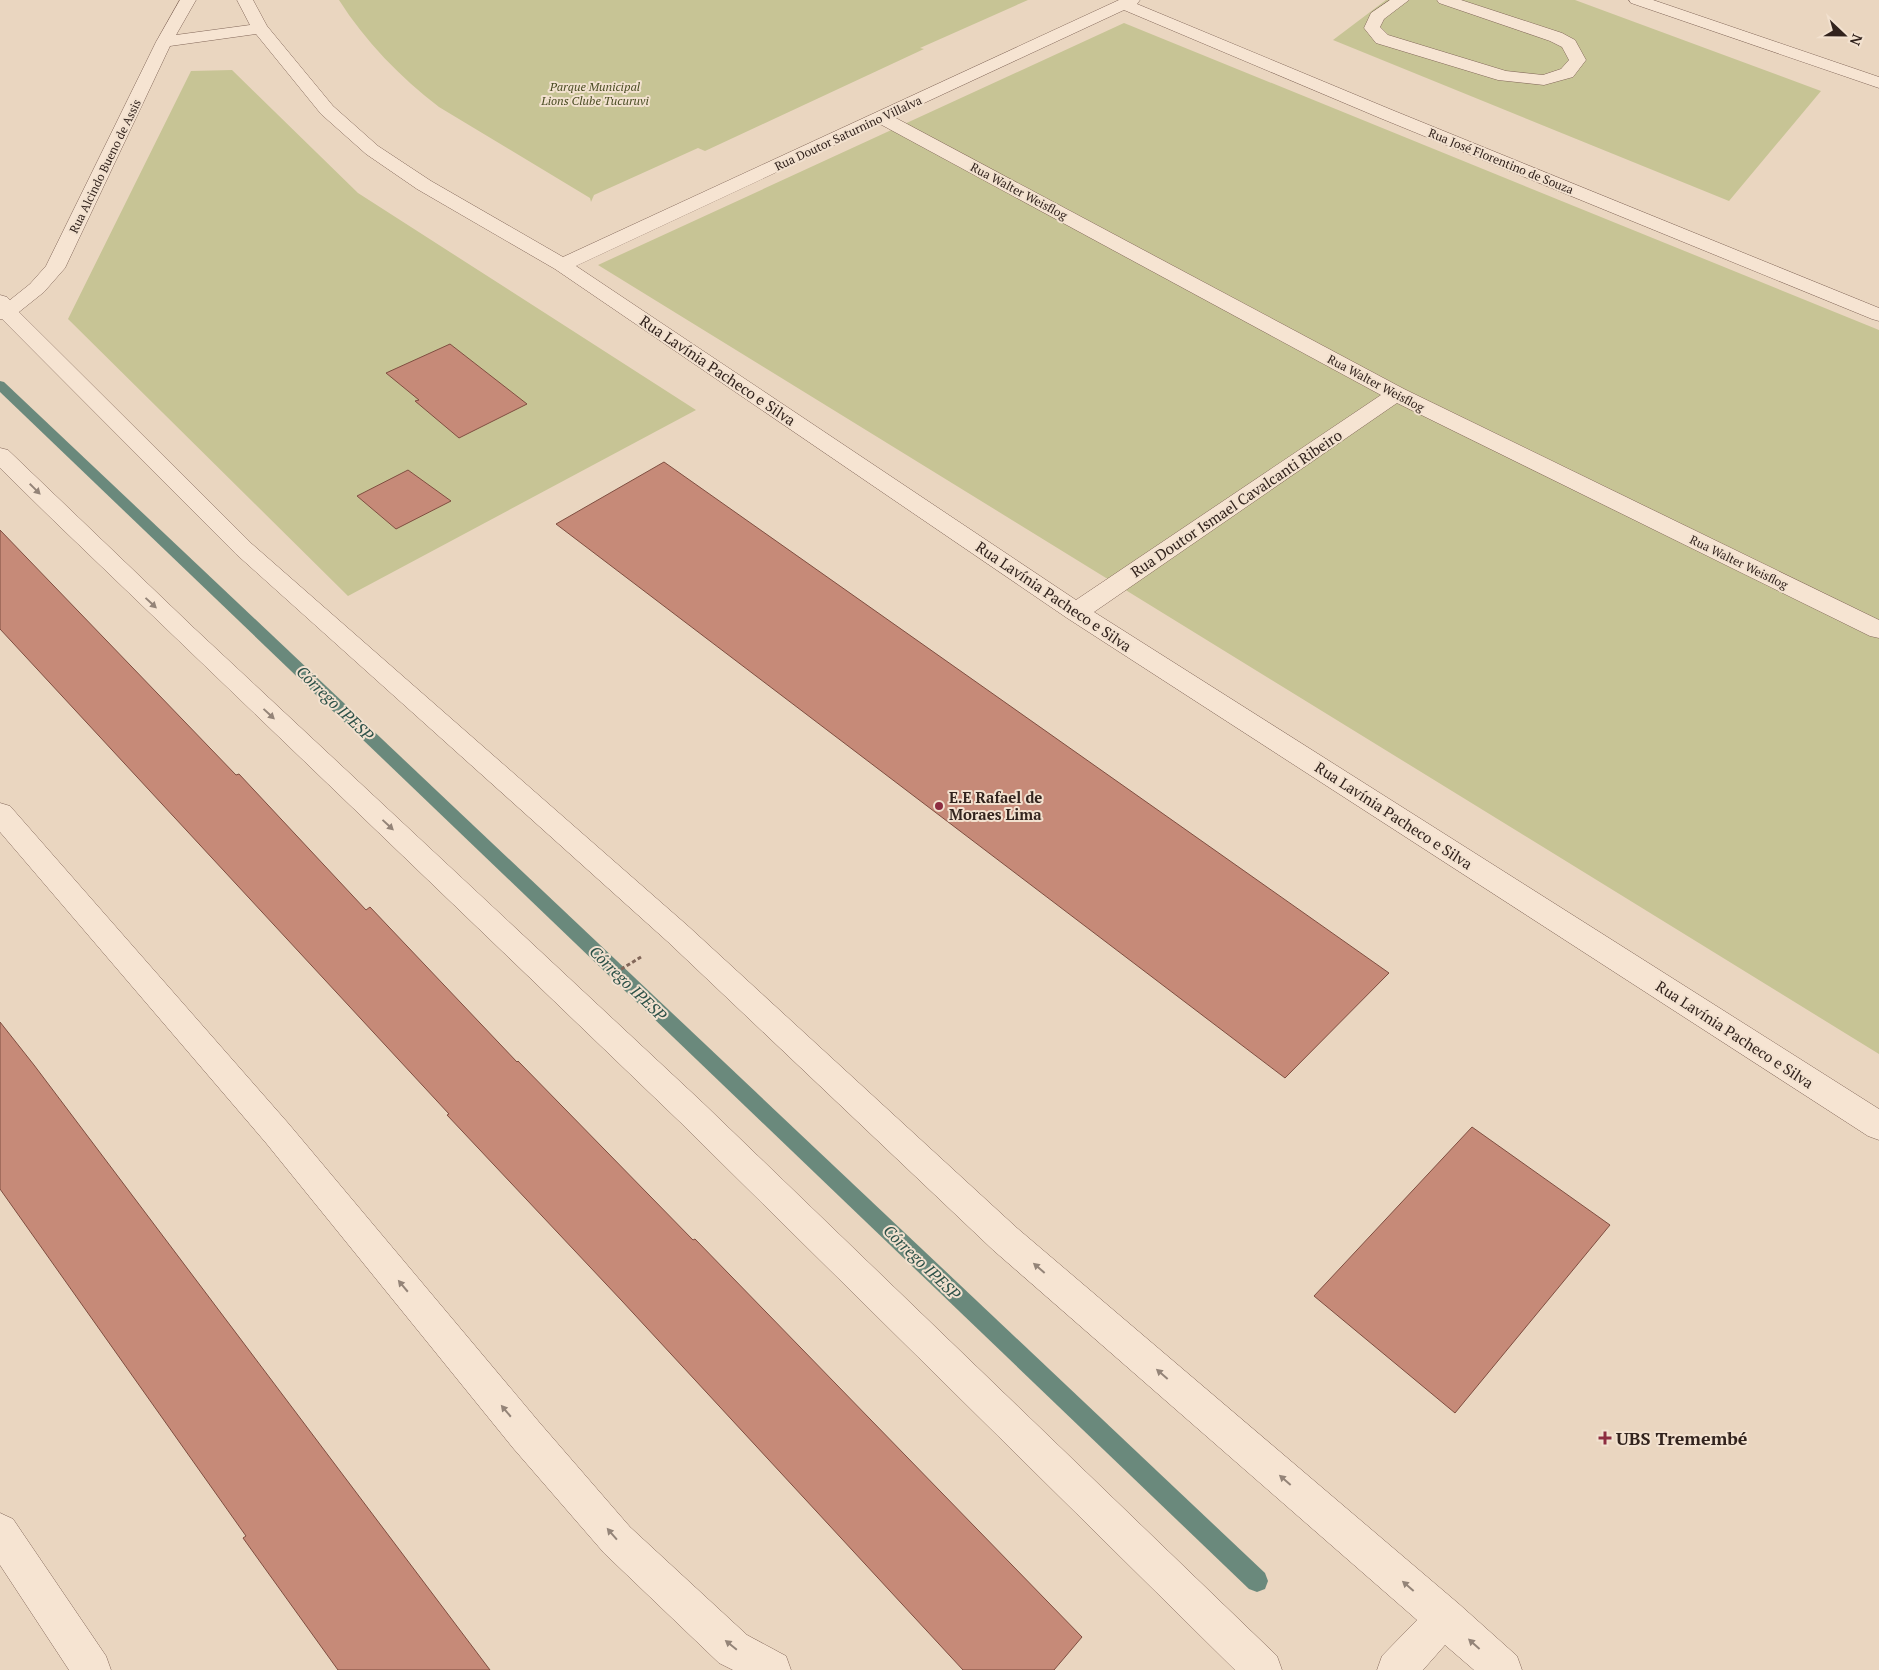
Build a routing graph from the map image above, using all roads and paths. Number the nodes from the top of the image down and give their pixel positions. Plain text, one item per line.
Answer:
1 (188, 0) edge
2 (245, 0) edge
3 (1401, 0) edge
4 (1445, 0) edge
5 (1637, 0) edge
6 (1128, 2) edge
7 (260, 28) junction
8 (164, 42) junction
9 (1879, 83) edge
10 (882, 118) junction
11 (562, 265) junction
12 (2, 308) edge
13 (1879, 315) edge
14 (1396, 394) junction
15 (0, 455) edge
16 (1076, 612) junction
17 (1879, 630) edge
18 (0, 813) edge
19 (642, 956) dead end
20 (603, 980) dead end
21 (1879, 1126) edge
22 (0, 1532) edge
23 (1435, 1627) junction
24 (92, 1670) edge
25 (772, 1670) edge
26 (1263, 1670) edge
27 (1396, 1670) edge
28 (1503, 1670) edge

1 - 8 street, Rua Alcindo Bueno de Assis
2 - 7 street, Rua Lavínia Pacheco e Silva
3 - 4 street
5 - 9 street
6 - 10 street, Rua Doutor Saturnino Villalva
6 - 13 street, Rua José Florentino de Souza
7 - 8 street
7 - 11 street, Rua Lavínia Pacheco e Silva
8 - 12 street, Rua Alcindo Bueno de Assis
10 - 11 street, Rua Doutor Saturnino Villalva
10 - 14 street, Rua Walter Weisflog
11 - 16 street, Rua Lavínia Pacheco e Silva
23 -> 12 street
14 - 16 street, Rua Doutor Ismael Cavalcanti Ribeiro
14 - 17 street, Rua Walter Weisflog
15 -> 26 street
16 - 21 street, Rua Lavínia Pacheco e Silva
25 -> 18 street
19 - 20 path
22 - 24 street
23 - 27 street
28 -> 23 street

